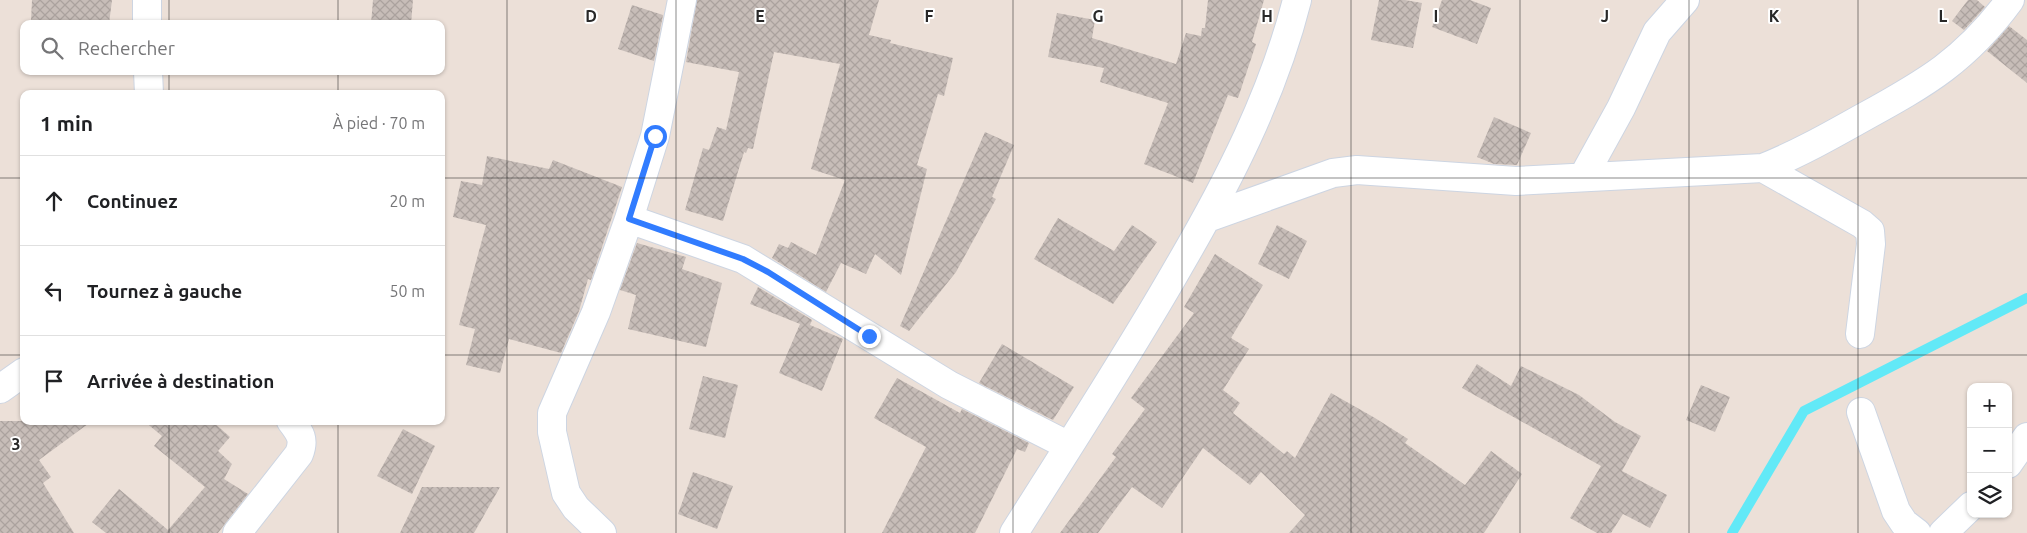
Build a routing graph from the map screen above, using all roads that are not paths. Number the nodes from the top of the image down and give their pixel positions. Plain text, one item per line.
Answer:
1 (147, 0) edge
2 (682, 0) edge
3 (1297, 0) edge
4 (1685, 0) edge
5 (2010, 0) edge
6 (147, 20) edge
7 (148, 75) edge
8 (149, 90) edge
9 (1763, 168) junction
10 (1583, 177) junction
11 (1207, 218) junction
12 (629, 219) junction
13 (1860, 334) dead end
14 (20, 375) edge
15 (0, 388) edge
16 (1861, 412) dead end
17 (294, 425) edge
18 (2027, 438) edge
19 (1069, 446) junction
20 (2012, 459) edge
21 (1967, 510) edge
22 (237, 533) edge
23 (602, 533) edge
24 (1014, 533) edge
25 (1917, 533) edge
26 (1943, 533) edge

1 - 6 street
2 - 12 street
3 - 11 street
4 - 10 street
5 - 9 street
7 - 8 street
9 - 10 street
9 - 13 street
10 - 11 street
11 - 19 street
12 - 19 street
12 - 23 street
14 - 15 street
16 - 25 street
17 - 22 street
18 - 20 street
19 - 24 street
21 - 26 street

